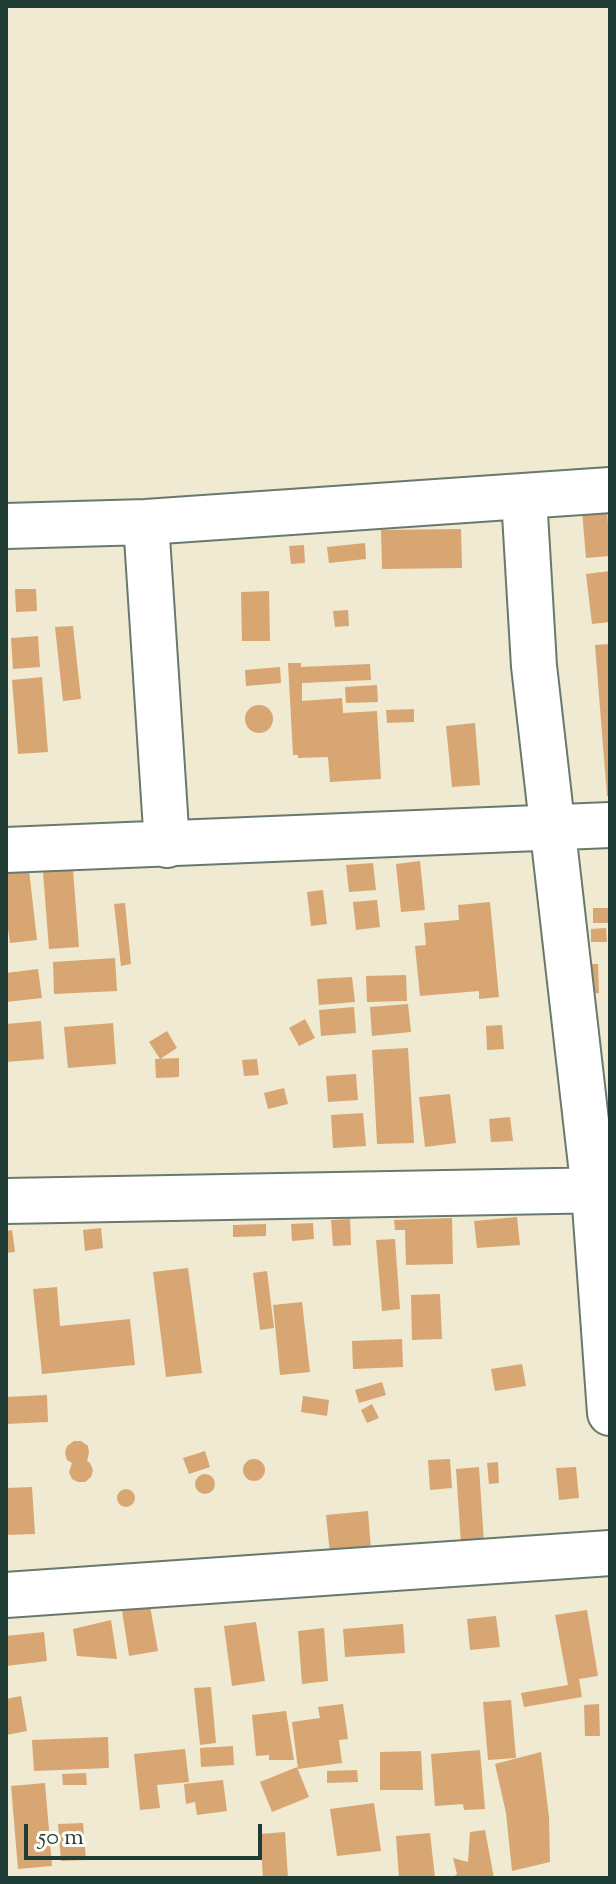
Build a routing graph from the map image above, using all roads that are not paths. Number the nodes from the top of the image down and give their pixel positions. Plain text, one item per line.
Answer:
1 (610, 490) edge
2 (524, 497) junction
3 (146, 522) junction
4 (6, 526) edge
5 (610, 825) edge
6 (553, 826) junction
7 (167, 845) junction
8 (6, 850) edge
9 (602, 1191) edge
10 (6, 1201) edge
11 (610, 1413) edge
12 (610, 1553) edge
13 (6, 1595) edge

1 - 2 street
2 - 3 street
2 - 6 street
3 - 4 street
3 - 7 street
5 - 6 street
6 - 7 street
6 - 9 street
7 - 8 street
9 - 10 street
9 - 11 street
12 - 13 street

